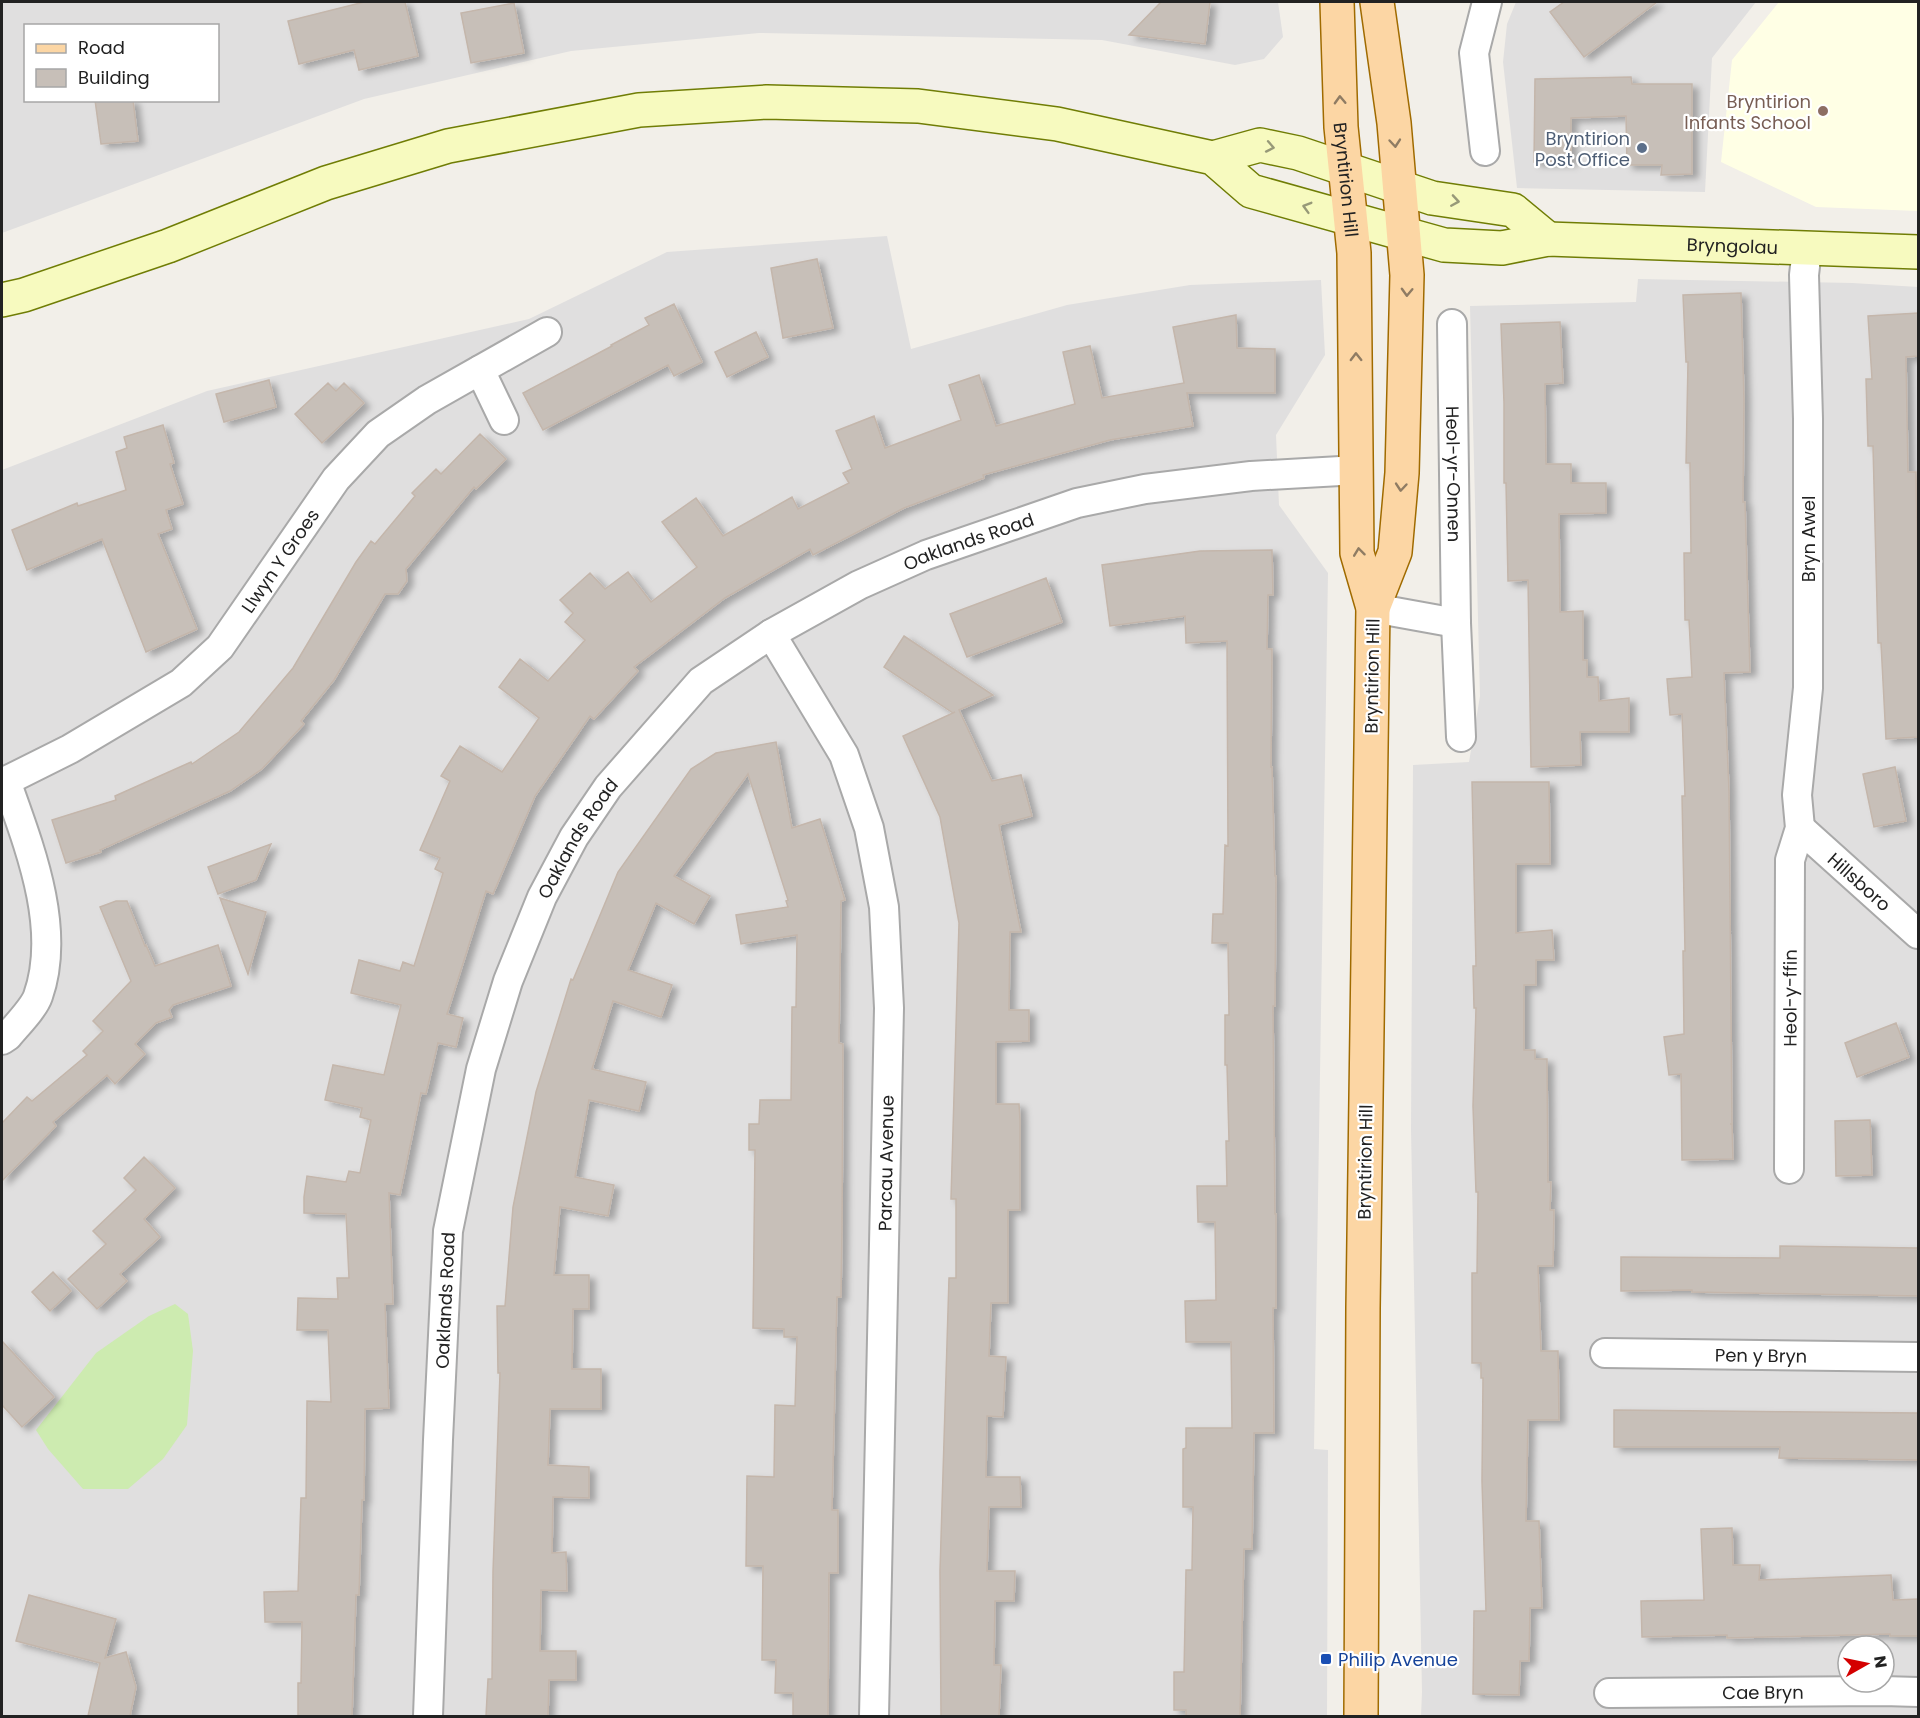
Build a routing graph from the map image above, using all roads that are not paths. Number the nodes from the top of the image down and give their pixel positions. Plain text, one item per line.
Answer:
1 (1337, 2) edge
2 (1377, 2) edge
3 (1487, 2) edge
4 (1485, 151) dead end
5 (1213, 158) junction
6 (1345, 168) junction
7 (1399, 187) junction
8 (1350, 219) junction
9 (1404, 234) junction
10 (1548, 239) junction
11 (1807, 249) junction
12 (1918, 252) edge
13 (2, 300) edge
14 (1452, 324) dead end
15 (548, 332) dead end
16 (480, 370) junction
17 (504, 420) dead end
18 (1358, 470) junction
19 (1373, 608) junction
20 (1456, 623) junction
21 (771, 634) junction
22 (1461, 737) dead end
23 (4, 777) edge
24 (1800, 828) junction
25 (1918, 934) edge
26 (2, 1040) edge
27 (1789, 1169) dead end
28 (1605, 1353) dead end
29 (1918, 1357) edge
30 (1918, 1692) edge
31 (1609, 1693) dead end
32 (428, 1716) edge
33 (874, 1716) edge
34 (1361, 1716) edge

6 -> 1 main road, Bryntirion Hill
2 -> 7 main road, Bryntirion Hill
3 - 4 street
5 -> 6 main road
8 -> 5 main road, Bryngolau
5 - 13 main road
6 - 7 main road
6 - 8 main road, Bryntirion Hill
7 - 9 main road, Bryntirion Hill
7 -> 10 main road
8 - 9 main road, Bryngolau
18 -> 8 main road, Bryntirion Hill
9 - 10 main road, Bryngolau
9 -> 19 main road, Bryntirion Hill
10 - 11 main road, Bryngolau
11 - 12 main road, Bryngolau
11 - 24 street, Bryn Awel
14 - 20 street, Heol-yr-Onnen
15 - 16 street, Llwyn Y Groes
16 - 17 street
16 - 23 street, Llwyn Y Groes
19 -> 18 main road, Bryntirion Hill
18 - 21 street, Oaklands Road
19 - 20 street
19 - 34 main road, Bryntirion Hill
20 - 22 street, Heol-yr-Onnen
21 - 32 street, Oaklands Road
21 - 33 street, Parcau Avenue
23 - 26 street, Llwyn Y Groes
24 - 25 street, Hillsboro
24 - 27 street, Heol-y-ffin
28 - 29 street, Pen y Bryn
30 - 31 street, Cae Bryn

